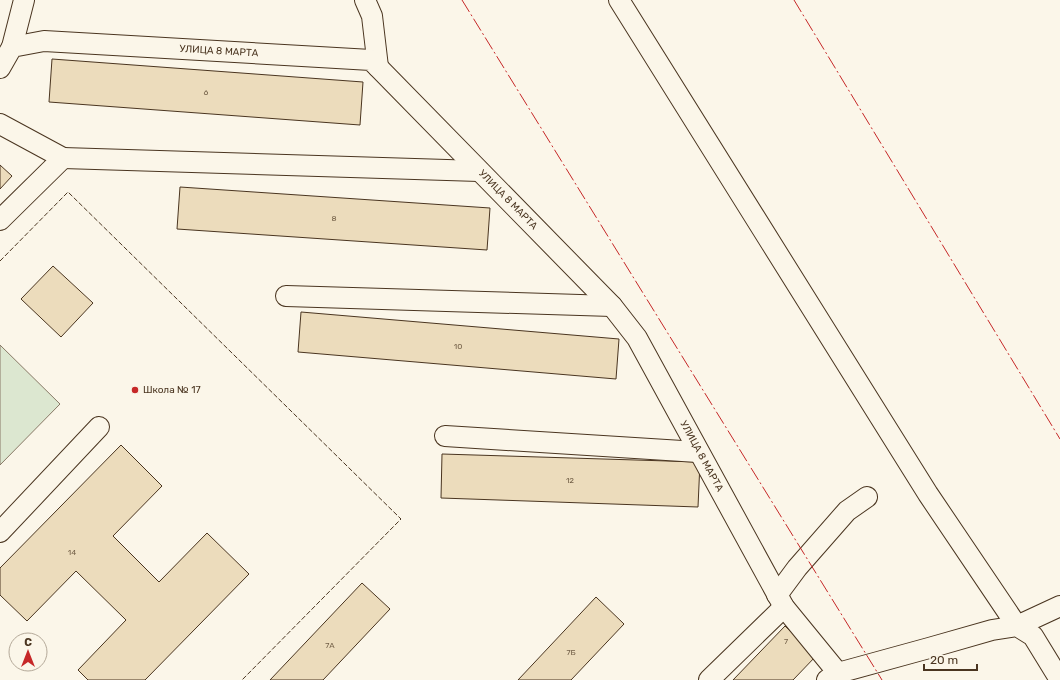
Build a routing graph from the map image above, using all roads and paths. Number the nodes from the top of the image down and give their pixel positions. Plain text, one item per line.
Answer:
1 (24, 0) edge
2 (618, 0) edge
3 (370, 2) edge
4 (12, 47) junction
5 (378, 67) junction
6 (0, 68) edge
7 (0, 124) edge
8 (63, 158) junction
9 (479, 171) junction
10 (0, 220) edge
11 (286, 296) dead end
12 (612, 306) junction
13 (99, 427) dead end
14 (445, 436) dead end
15 (698, 452) junction
16 (867, 497) dead end
17 (0, 532) edge
18 (781, 601) junction
19 (1060, 606) edge
20 (1016, 626) junction
21 (832, 676) edge
22 (709, 680) edge
23 (1060, 680) edge

1 - 4 street
2 - 20 street
3 - 5 street
4 - 5 street, УЛИЦА 8 МАРТА
4 - 6 street
5 - 9 street, УЛИЦА 8 МАРТА
7 - 8 street
8 - 9 street
8 - 10 street
9 - 12 street, УЛИЦА 8 МАРТА
11 - 12 street
12 - 15 street, УЛИЦА 8 МАРТА
13 - 17 street
14 - 15 street
15 - 18 street, УЛИЦА 8 МАРТА
16 - 18 street
18 - 21 street, УЛИЦА 8 МАРТА
18 - 22 street
19 - 20 street
20 - 21 street
20 - 23 street

